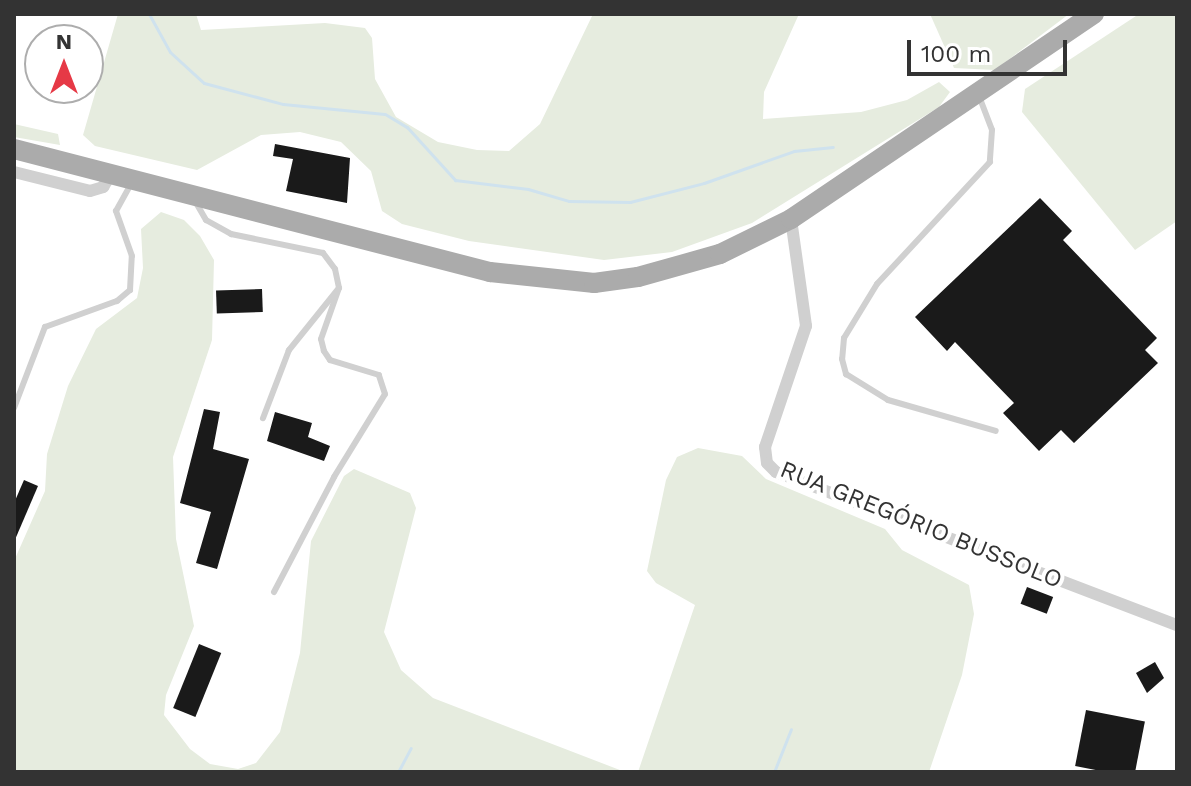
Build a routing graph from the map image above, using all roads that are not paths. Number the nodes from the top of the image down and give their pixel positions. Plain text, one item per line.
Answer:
1 (1094, 14) edge
2 (977, 93) junction
3 (14, 149) edge
4 (15, 174) edge
5 (111, 174) junction
6 (134, 180) junction
7 (191, 194) junction
8 (791, 219) junction
9 (339, 288) junction
10 (14, 408) edge
11 (263, 418) dead end
12 (996, 431) dead end
13 (274, 592) dead end
14 (1177, 625) edge

1 - 2 main road
2 - 8 main road
2 - 12 lane
3 - 5 main road
4 - 5 street
5 - 6 main road
6 - 7 main road
6 - 10 lane
7 - 8 main road
7 - 9 lane
8 - 14 street, RUA GREGÓRIO BUSSOLO
9 - 11 lane
9 - 13 lane

